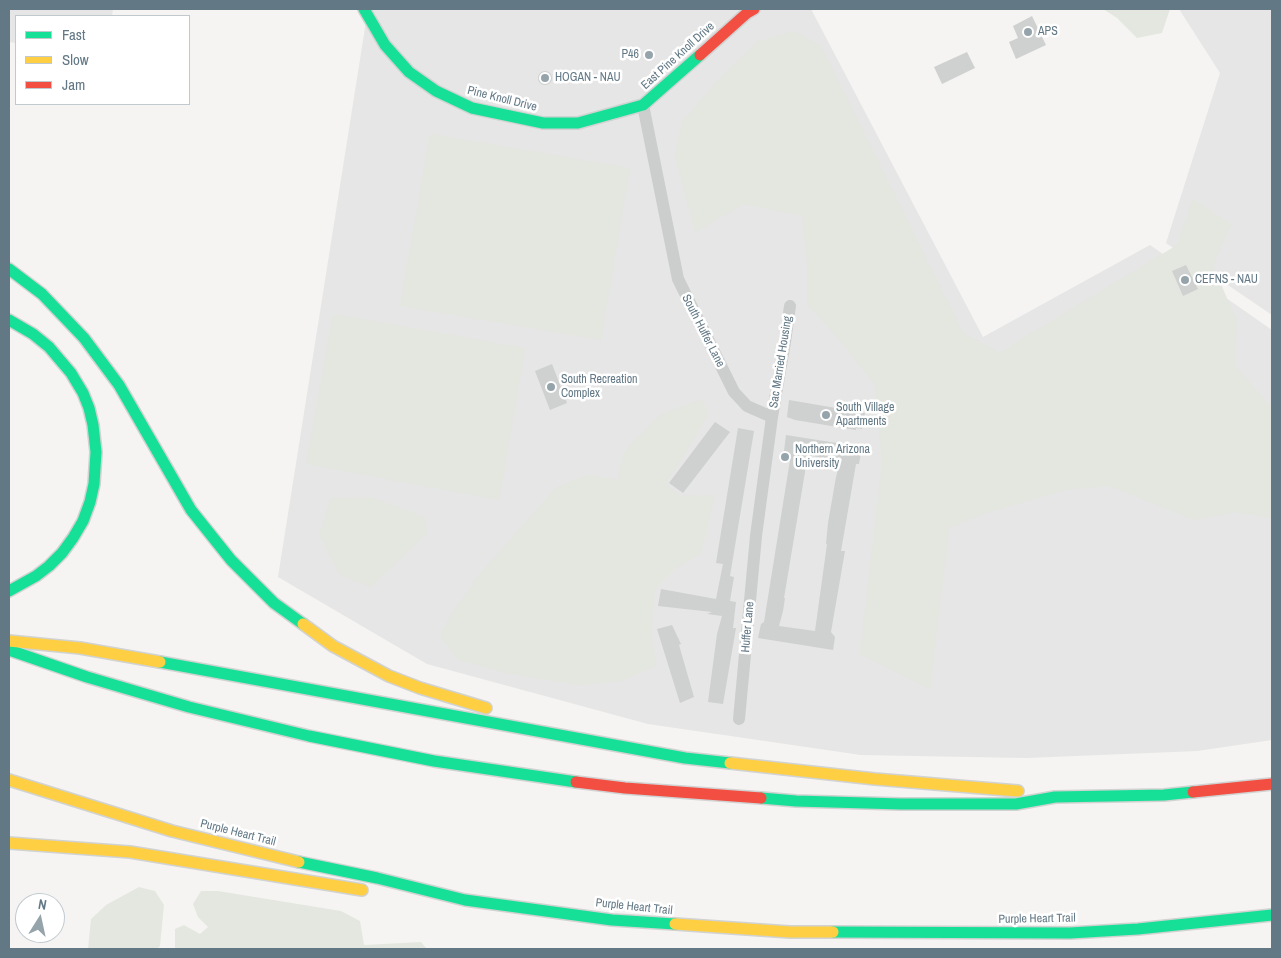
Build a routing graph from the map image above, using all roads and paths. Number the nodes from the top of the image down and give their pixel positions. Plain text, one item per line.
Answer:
1 (364, 9) edge
2 (754, 9) edge
3 (643, 105) junction
4 (9, 268) edge
5 (790, 306) dead end
6 (9, 320) edge
7 (772, 417) junction
8 (9, 591) edge
9 (9, 641) edge
10 (9, 650) edge
11 (739, 718) dead end
12 (605, 743) junction
13 (9, 780) edge
14 (1272, 784) edge
15 (1055, 797) junction
16 (9, 843) edge
17 (466, 900) junction
18 (1272, 915) edge

1 - 3 main road, Pine Knoll Drive
2 - 3 main road, East Pine Knoll Drive
3 - 7 street, South Huffer Lane
4 - 12 main road
5 - 7 street, Sac Married Housing
6 - 8 main road
7 - 11 street, Huffer Lane
9 - 12 main road
10 - 15 main road
12 - 15 main road
13 - 17 main road, Purple Heart Trail
14 - 15 main road
16 - 17 main road
17 - 18 main road, Purple Heart Trail

